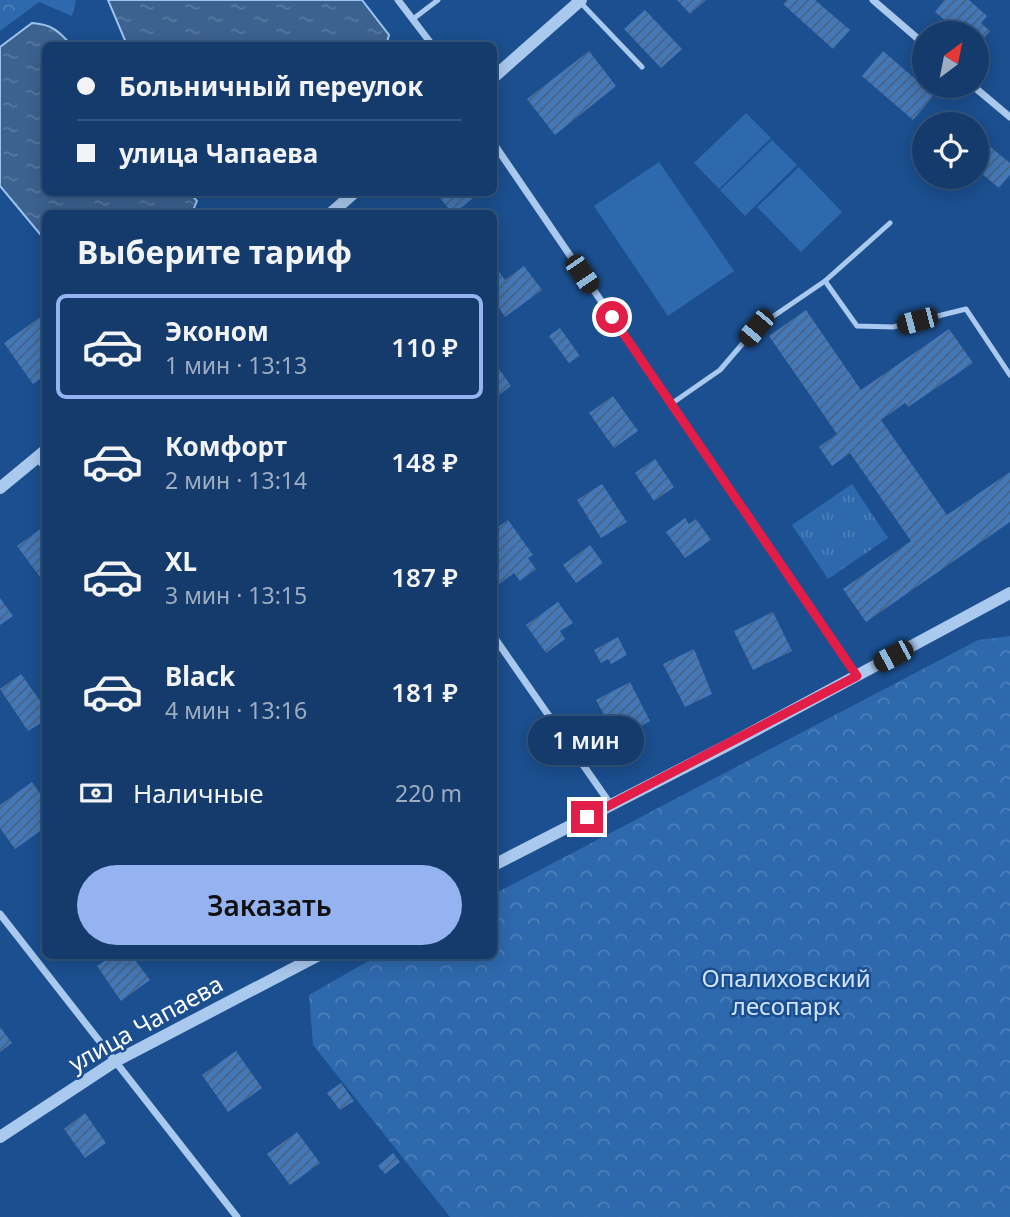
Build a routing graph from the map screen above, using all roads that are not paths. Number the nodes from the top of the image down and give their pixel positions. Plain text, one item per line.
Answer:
1 (398, 0) edge
2 (438, 0) edge
3 (873, 0) edge
4 (580, 1) edge
5 (413, 19) junction
6 (912, 34) edge
7 (430, 42) edge
8 (642, 67) dead end
9 (497, 74) edge
10 (987, 98) edge
11 (1010, 117) edge
12 (497, 148) edge
13 (350, 196) edge
14 (335, 210) edge
15 (890, 223) dead end
16 (825, 281) junction
17 (1010, 375) edge
18 (671, 404) junction
19 (41, 453) edge
20 (0, 488) edge
21 (1010, 593) edge
22 (497, 641) edge
23 (857, 676) junction
24 (611, 805) junction
25 (497, 863) edge
26 (0, 914) edge
27 (311, 959) edge
28 (114, 1062) junction
29 (0, 1137) edge
30 (237, 1217) edge

1 - 5 street
2 - 5 lane
3 - 6 street
4 - 8 lane
4 - 9 street
5 - 7 street
10 - 11 street
12 - 18 street
13 - 14 street
15 - 16 lane
16 - 17 lane
16 - 18 lane
18 - 23 street
19 - 20 street
21 - 23 street
22 - 24 street
23 - 24 street
24 - 25 street
26 - 28 street
27 - 28 street, улица Чапаева
28 - 29 street, улица Чапаева
28 - 30 street

